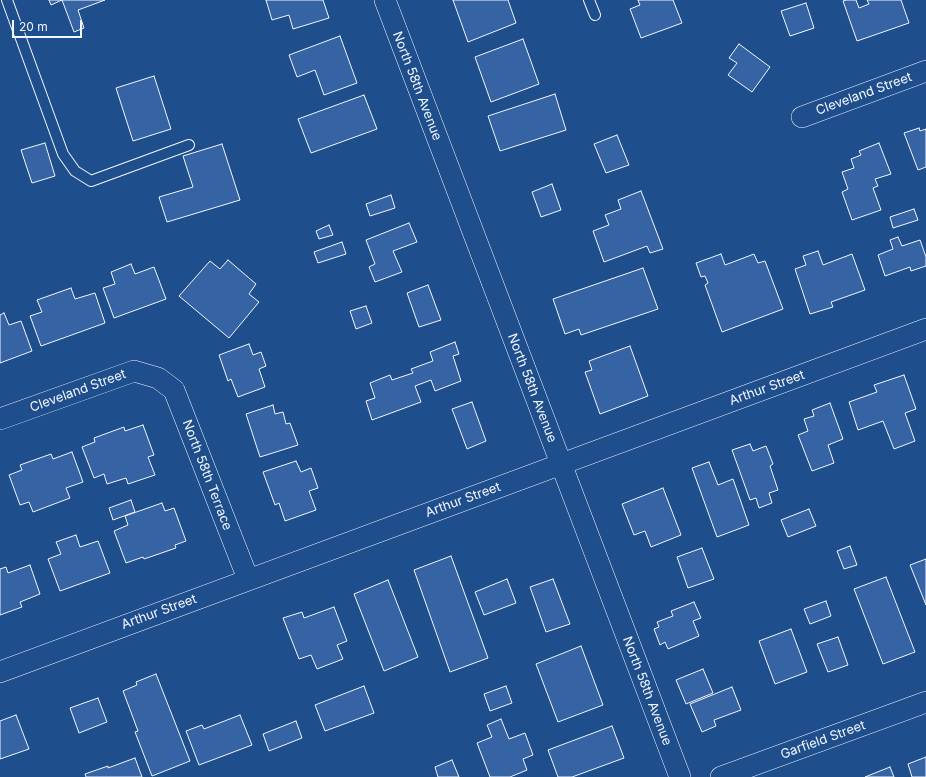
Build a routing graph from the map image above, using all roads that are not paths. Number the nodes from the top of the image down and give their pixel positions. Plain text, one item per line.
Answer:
1 (8, 0) edge
2 (385, 0) edge
3 (589, 0) edge
4 (595, 15) dead end
5 (926, 71) edge
6 (802, 117) dead end
7 (189, 145) dead end
8 (926, 329) edge
9 (158, 378) joint
10 (0, 419) edge
11 (561, 464) junction
12 (248, 579) junction
13 (0, 672) edge
14 (926, 702) edge
15 (680, 777) edge
16 (721, 777) edge

1 - 7 lane
2 - 11 street, North 58th Avenue
3 - 4 lane
5 - 6 street, Cleveland Street
8 - 11 street, Arthur Street
9 - 10 street, Cleveland Street
9 - 12 street, North 58th Terrace
11 - 12 street, Arthur Street
11 - 15 street, North 58th Avenue
12 - 13 street, Arthur Street
14 - 16 street, Garfield Street

